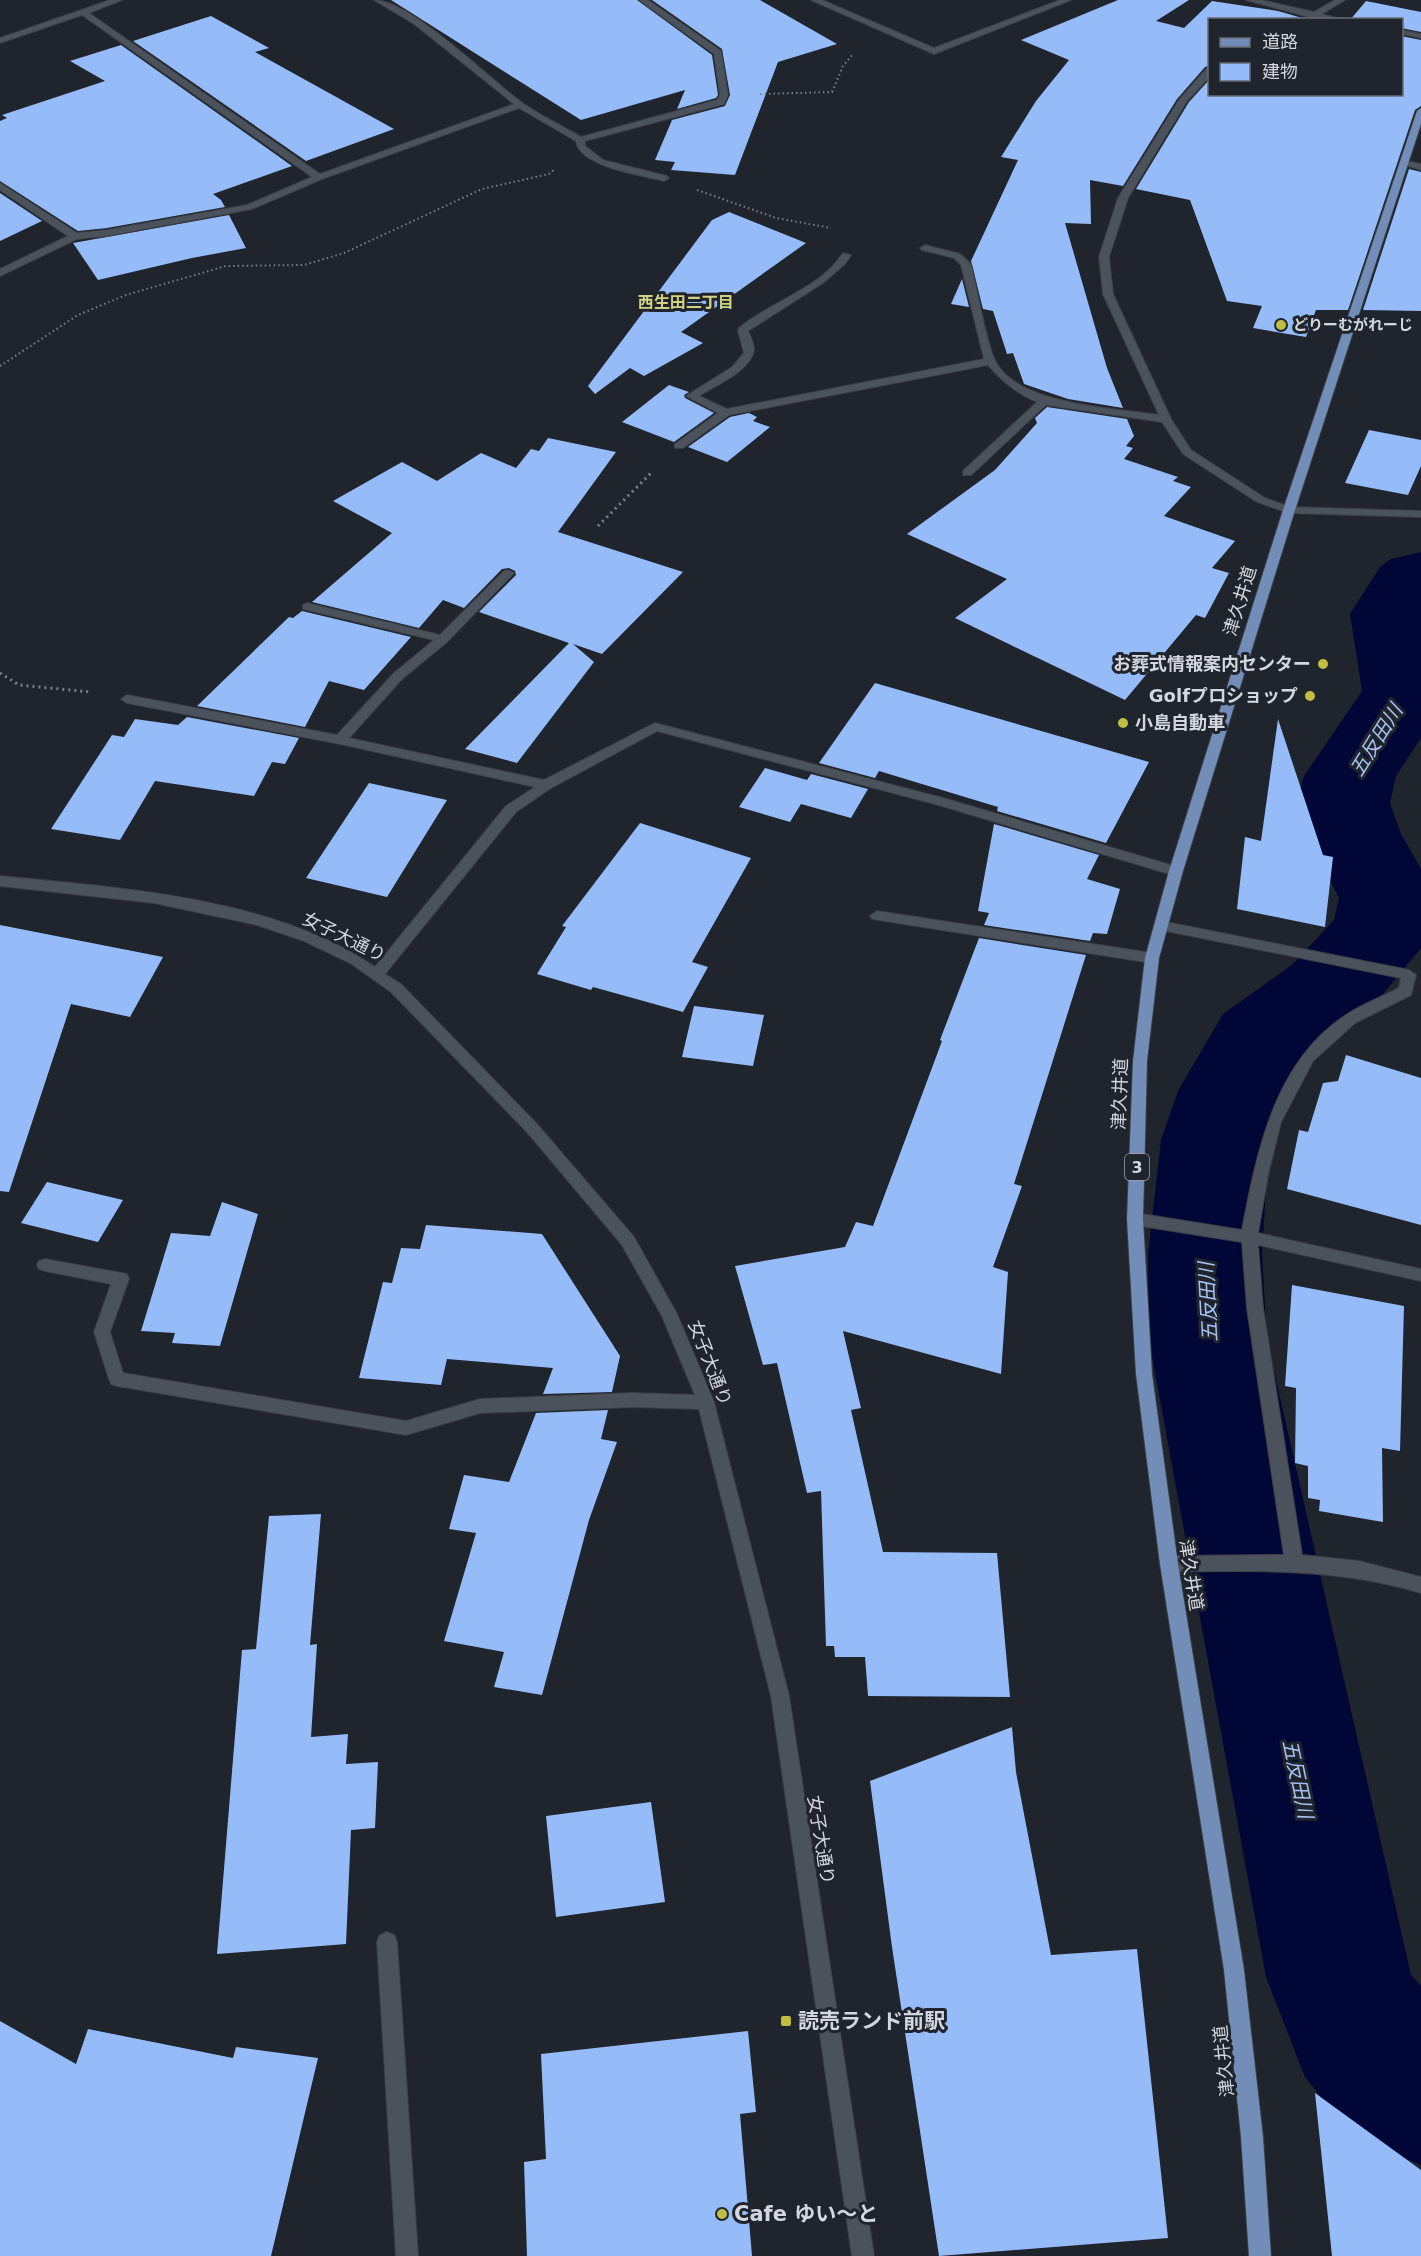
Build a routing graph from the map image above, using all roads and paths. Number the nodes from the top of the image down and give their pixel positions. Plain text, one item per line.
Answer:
1 (118, 0) edge
2 (378, 0) edge
3 (643, 0) edge
4 (815, 0) edge
5 (1067, 0) edge
6 (1250, 0) edge
7 (1341, 0) edge
8 (83, 12) junction
9 (1316, 14) junction
10 (1308, 18) edge
11 (1331, 18) edge
12 (886, 29) junction
13 (1403, 32) edge
14 (1421, 36) edge
15 (0, 41) edge
16 (1208, 71) edge
17 (724, 95) junction
18 (520, 105) junction
19 (1421, 111) edge
20 (581, 144) junction
21 (1405, 162) junction
22 (1421, 167) edge
23 (319, 177) junction
24 (664, 178) joint
25 (0, 186) edge
26 (838, 229) dead end
27 (75, 236) junction
28 (925, 248) dead end
29 (846, 255) dead end
30 (0, 273) edge
31 (990, 361) junction
32 (0, 366) edge
33 (1044, 401) junction
34 (726, 412) junction
35 (1167, 418) junction
36 (679, 446) joint
37 (967, 473) dead end
38 (1289, 510) junction
39 (1421, 514) edge
40 (598, 526) dead end
41 (508, 573) dead end
42 (307, 607) dead end
43 (443, 639) junction
44 (0, 673) edge
45 (128, 699) joint
46 (340, 740) junction
47 (546, 784) junction
48 (1176, 871) junction
49 (0, 881) edge
50 (877, 916) dead end
51 (1161, 926) junction
52 (1152, 958) junction
53 (378, 974) junction
54 (1135, 1218) junction
55 (1242, 1236) junction
56 (45, 1265) dead end
57 (1421, 1275) edge
58 (706, 1402) junction
59 (1286, 1562) junction
60 (1169, 1564) junction
61 (1421, 1585) edge
62 (387, 1942) dead end
63 (407, 2256) edge
64 (863, 2256) edge
65 (1260, 2256) edge

1 - 8 street
2 - 18 street
3 - 17 street
4 - 12 street
5 - 12 street
6 - 9 street
7 - 9 street
8 - 15 street
8 - 23 street
9 - 10 street
9 - 11 street
12 - 17 path
13 - 14 street
16 - 35 street
17 - 20 street
18 - 20 street
18 - 23 street
19 - 21 main road, 津久井道 / 3
20 - 24 street
20 - 32 path
21 - 22 street
21 - 38 main road, 津久井道 / 3
23 - 27 street
24 - 26 path
25 - 27 street
27 - 30 street
28 - 31 street
29 - 34 street
31 - 33 street
31 - 34 street
33 - 35 street
33 - 37 street
34 - 36 street
35 - 38 street
36 - 40 path
38 - 39 street
38 - 48 main road, 津久井道 / 3
41 - 43 street
42 - 43 street
43 - 46 street
44 - 45 path
45 - 46 street
46 - 47 street
47 - 48 street
47 - 53 street
48 - 51 main road, 津久井道 / 3
49 - 53 street, 女子大通り
50 - 52 street
51 - 52 main road, 津久井道 / 3
51 - 55 street
52 - 54 main road, 津久井道 / 3
53 - 58 street, 女子大通り
54 - 55 street
54 - 60 main road, 津久井道 / 3
55 - 57 street
55 - 59 street
56 - 58 street
58 - 64 street, 女子大通り
59 - 60 street
59 - 61 street
60 - 65 main road, 津久井道 / 3
62 - 63 street

